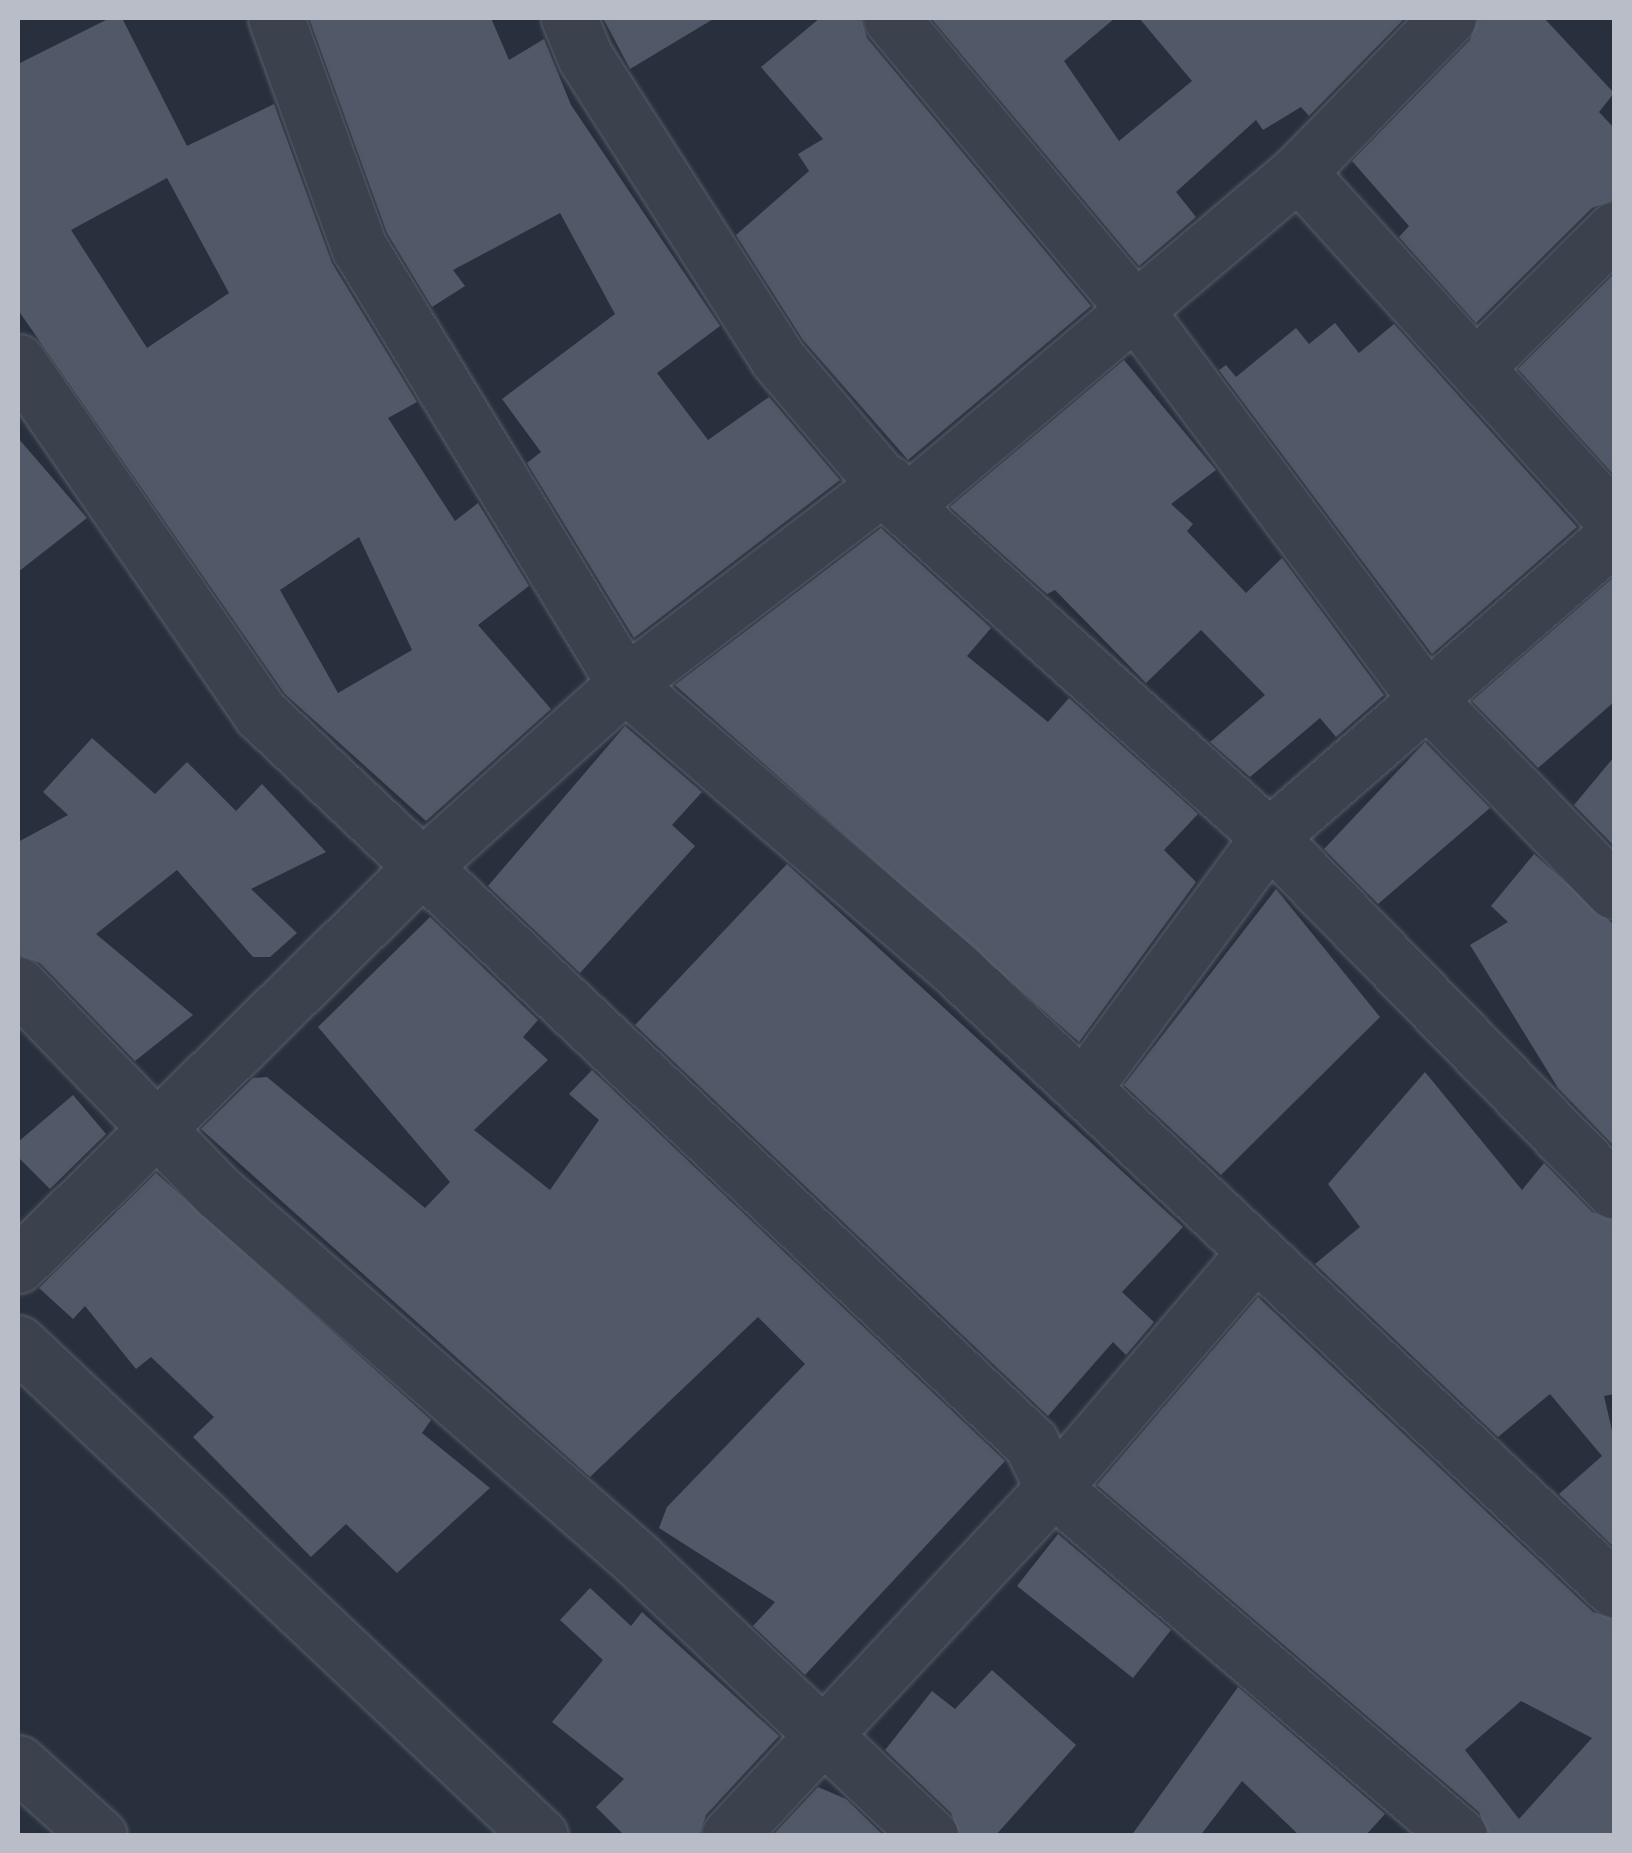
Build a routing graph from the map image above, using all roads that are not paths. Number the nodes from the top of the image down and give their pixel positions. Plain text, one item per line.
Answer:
1 (276, 18) edge
2 (569, 18) edge
3 (891, 18) edge
4 (1448, 18) edge
5 (1298, 172) junction
6 (1614, 230) edge
7 (1136, 312) junction
8 (18, 362) edge
9 (1478, 365) junction
10 (895, 495) junction
11 (1614, 521) edge
12 (1614, 536) edge
13 (624, 684) junction
14 (1426, 698) junction
15 (1269, 837) junction
16 (424, 865) junction
17 (1614, 891) edge
18 (18, 985) edge
19 (1083, 1088) junction
20 (155, 1127) junction
21 (1614, 1190) edge
22 (1254, 1255) junction
23 (18, 1264) edge
24 (18, 1343) edge
25 (1054, 1488) junction
26 (1614, 1589) edge
27 (824, 1733) junction
28 (18, 1763) edge
29 (99, 1836) edge
30 (540, 1836) edge
31 (729, 1836) edge
32 (930, 1836) edge
33 (1458, 1836) edge

1 - 13 street
2 - 10 street
3 - 7 street
4 - 5 street
5 - 7 street
5 - 9 street
6 - 9 street
7 - 10 street
7 - 14 street
8 - 16 street
9 - 11 street
10 - 13 street
10 - 15 street
12 - 14 street
13 - 16 street
13 - 19 street
14 - 15 street
14 - 17 street
15 - 19 street
15 - 21 street
16 - 20 street
16 - 25 street
18 - 20 street
19 - 22 street
20 - 23 street
20 - 27 street
22 - 25 street
22 - 26 street
24 - 30 street
25 - 27 street
25 - 33 street
27 - 31 street
27 - 32 street
28 - 29 street

